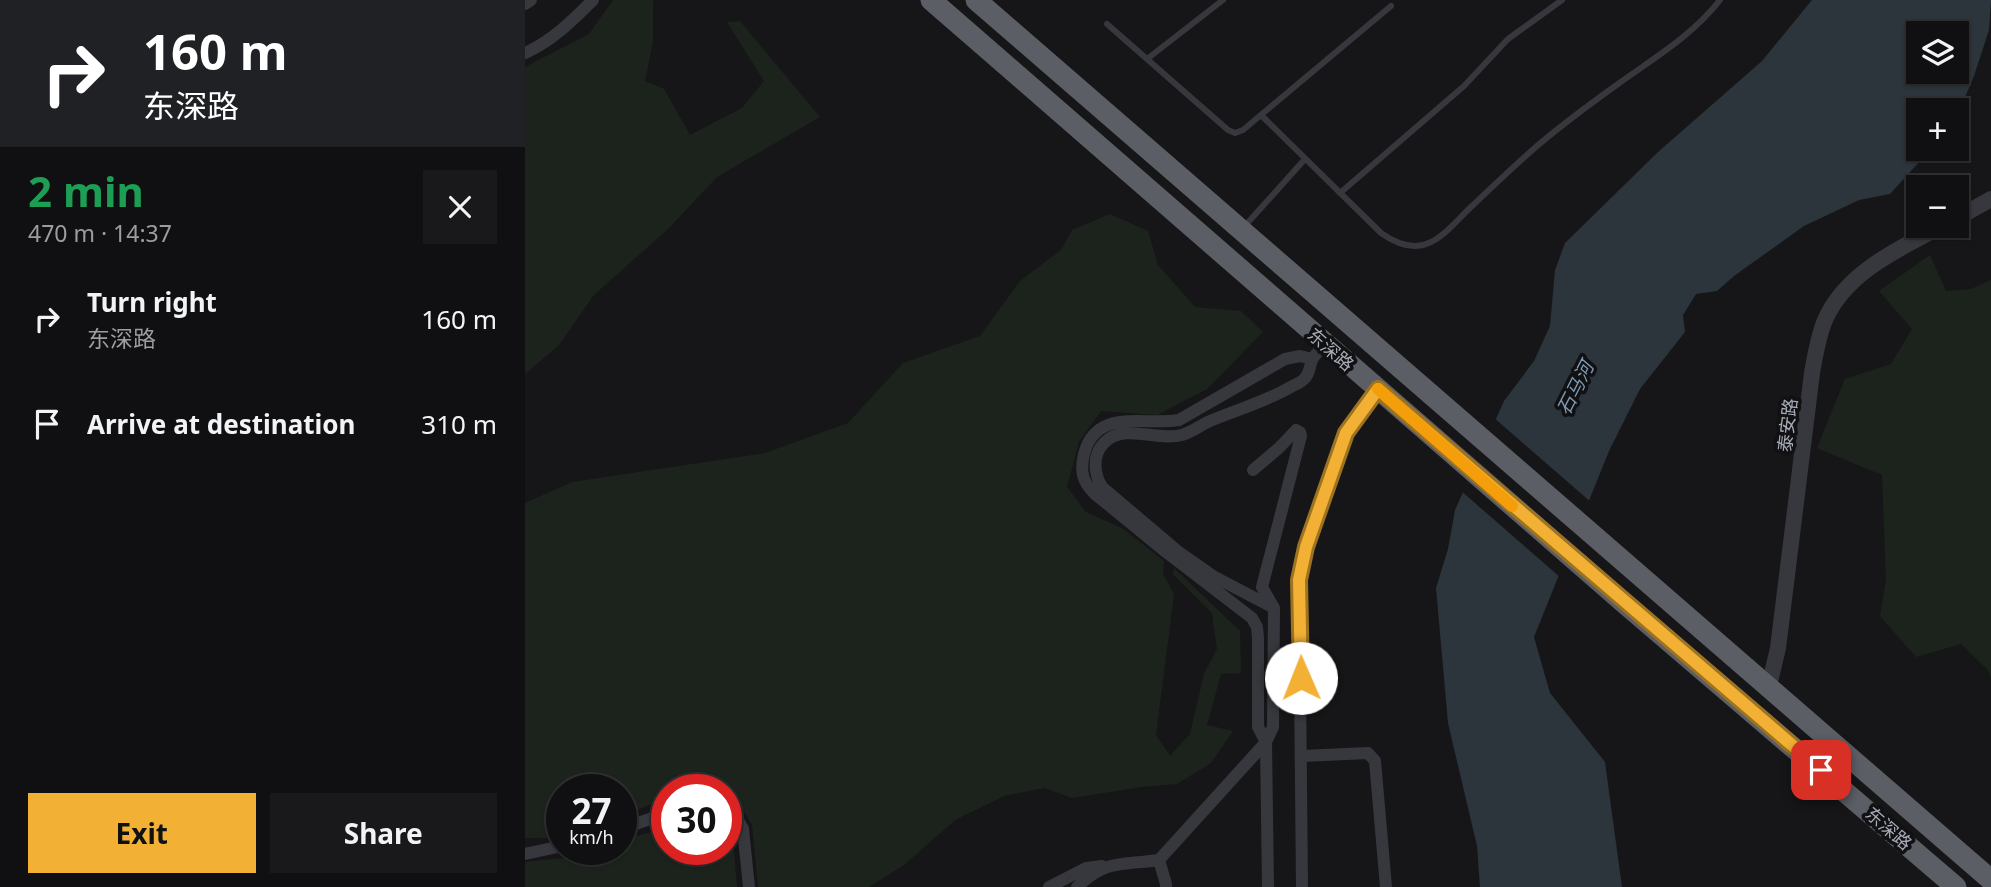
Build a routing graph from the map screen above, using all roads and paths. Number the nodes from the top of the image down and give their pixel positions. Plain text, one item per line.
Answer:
1 (531, 0) edge
2 (593, 0) edge
3 (931, 0) edge
4 (976, 0) edge
5 (1223, 0) edge
6 (1562, 0) edge
7 (1720, 0) edge
8 (525, 4) edge
9 (1391, 6) dead end
10 (1107, 24) dead end
11 (525, 53) edge
12 (1147, 59) junction
13 (1261, 115) junction
14 (1305, 159) junction
15 (1340, 192) junction
16 (1991, 199) edge
17 (1969, 211) edge
18 (1241, 230) junction
19 (1920, 238) edge
20 (1319, 352) junction
21 (1378, 389) junction
22 (1253, 470) dead end
23 (1274, 608) junction
24 (1769, 686) junction
25 (1266, 742) junction
26 (1301, 756) junction
27 (742, 827) edge
28 (546, 850) edge
29 (525, 855) edge
30 (1159, 860) junction
31 (1106, 866) junction
32 (1991, 880) edge
33 (750, 887) edge
34 (1049, 887) edge
35 (1077, 887) edge
36 (1166, 887) edge
37 (1268, 887) edge
38 (1302, 887) edge
39 (1386, 887) edge
40 (1957, 887) edge

1 - 8 street
2 - 11 street
3 - 20 highway, 东深路
4 - 18 highway, 东深路
5 - 12 lane
6 - 15 lane
7 - 15 lane
9 - 13 lane
10 - 12 lane
12 - 13 lane
13 - 14 lane
14 - 15 lane
14 - 18 lane
16 - 17 street
18 - 24 highway, 东深路
19 - 24 street, 泰安路
20 - 21 highway, 东深路
20 - 23 street
20 - 25 street
21 - 26 street
21 - 40 highway, 东深路
22 - 23 street
23 - 25 street
24 - 32 highway, 东深路
25 - 30 street
25 - 37 street
26 - 38 street
26 - 39 street
27 - 33 street
28 - 29 street
30 - 31 street
30 - 36 street
31 - 34 street
31 - 35 street

